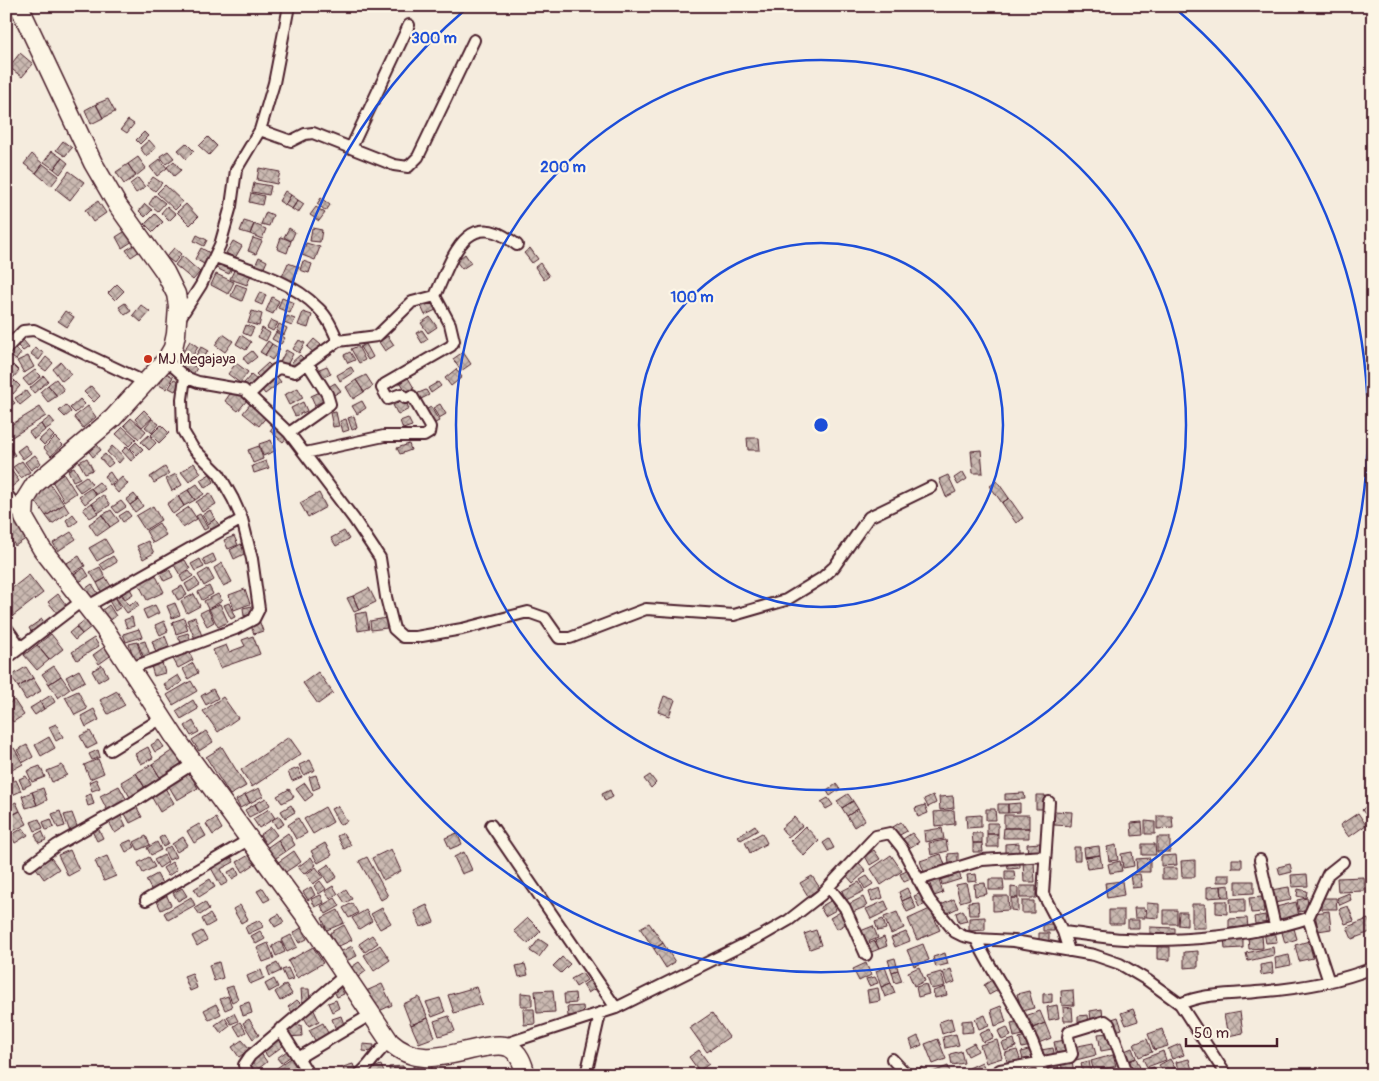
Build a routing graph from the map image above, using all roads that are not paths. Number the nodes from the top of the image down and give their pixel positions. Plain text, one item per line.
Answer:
1 (19, 6) edge
2 (290, 6) edge
3 (409, 25) dead end
4 (474, 40) dead end
5 (260, 130) junction
6 (351, 148) junction
7 (517, 245) dead end
8 (215, 257) junction
9 (436, 296) junction
10 (178, 321) junction
11 (338, 341) junction
12 (6, 349) edge
13 (166, 360) junction
14 (308, 364) junction
15 (185, 377) junction
16 (147, 383) junction
17 (250, 394) junction
18 (289, 433) junction
19 (305, 453) junction
20 (931, 487) dead end
21 (7, 496) edge
22 (24, 518) junction
23 (242, 519) junction
24 (86, 603) junction
25 (6, 627) edge
26 (21, 648) junction
27 (6, 659) edge
28 (131, 668) junction
29 (162, 718) junction
30 (110, 750) dead end
31 (194, 763) junction
32 (1049, 802) dead end
33 (491, 825) dead end
34 (250, 839) junction
35 (1045, 856) junction
36 (1260, 860) dead end
37 (1343, 862) dead end
38 (30, 865) dead end
39 (918, 880) junction
40 (829, 886) junction
41 (146, 900) dead end
42 (1308, 918) junction
43 (1274, 926) junction
44 (1063, 932) junction
45 (976, 939) junction
46 (1069, 951) junction
47 (866, 955) dead end
48 (1373, 968) edge
49 (345, 974) junction
50 (1329, 982) junction
51 (1180, 1004) junction
52 (616, 1008) junction
53 (600, 1014) junction
54 (370, 1015) junction
55 (280, 1029) junction
56 (390, 1042) junction
57 (501, 1045) junction
58 (298, 1058) junction
59 (892, 1059) dead end
60 (1040, 1062) junction
61 (304, 1073) edge
62 (249, 1075) edge
63 (358, 1075) edge
64 (526, 1075) edge
65 (586, 1075) edge
66 (907, 1075) edge
67 (993, 1075) edge
68 (1043, 1075) edge
69 (1128, 1075) edge
70 (1225, 1075) edge

1 - 10 highway
2 - 5 street
3 - 6 street
4 - 6 street
5 - 6 street
5 - 8 street
7 - 9 street
8 - 10 street
8 - 11 street
9 - 11 street
9 - 19 street
10 - 13 highway
11 - 14 street
12 - 16 street
13 - 15 street
13 - 16 highway
14 - 17 street
14 - 18 street
15 - 17 street
15 - 23 street
16 - 22 highway
17 - 18 street
18 - 19 street
19 - 20 street
21 - 22 street
22 - 24 highway
23 - 24 street
23 - 28 street
24 - 26 street
24 - 28 highway
25 - 26 street
26 - 27 street
28 - 29 highway
29 - 30 street
29 - 31 highway
31 - 34 highway
31 - 38 street
32 - 35 street
33 - 52 street
34 - 41 street
34 - 49 highway
35 - 39 street
35 - 44 street
36 - 43 street
37 - 42 street
39 - 40 street
39 - 45 street
40 - 47 street
40 - 52 street
42 - 43 street
42 - 50 street
43 - 44 street
44 - 46 street
45 - 46 street
45 - 60 street
46 - 51 street
48 - 50 street
49 - 54 highway
49 - 55 street
50 - 51 street
51 - 70 street
52 - 53 street
53 - 57 street
53 - 65 street
54 - 56 highway
54 - 58 street
55 - 58 street
55 - 62 street
56 - 57 highway
56 - 63 street
57 - 64 highway
58 - 61 street
59 - 66 street
60 - 67 street
60 - 68 street
60 - 69 street

